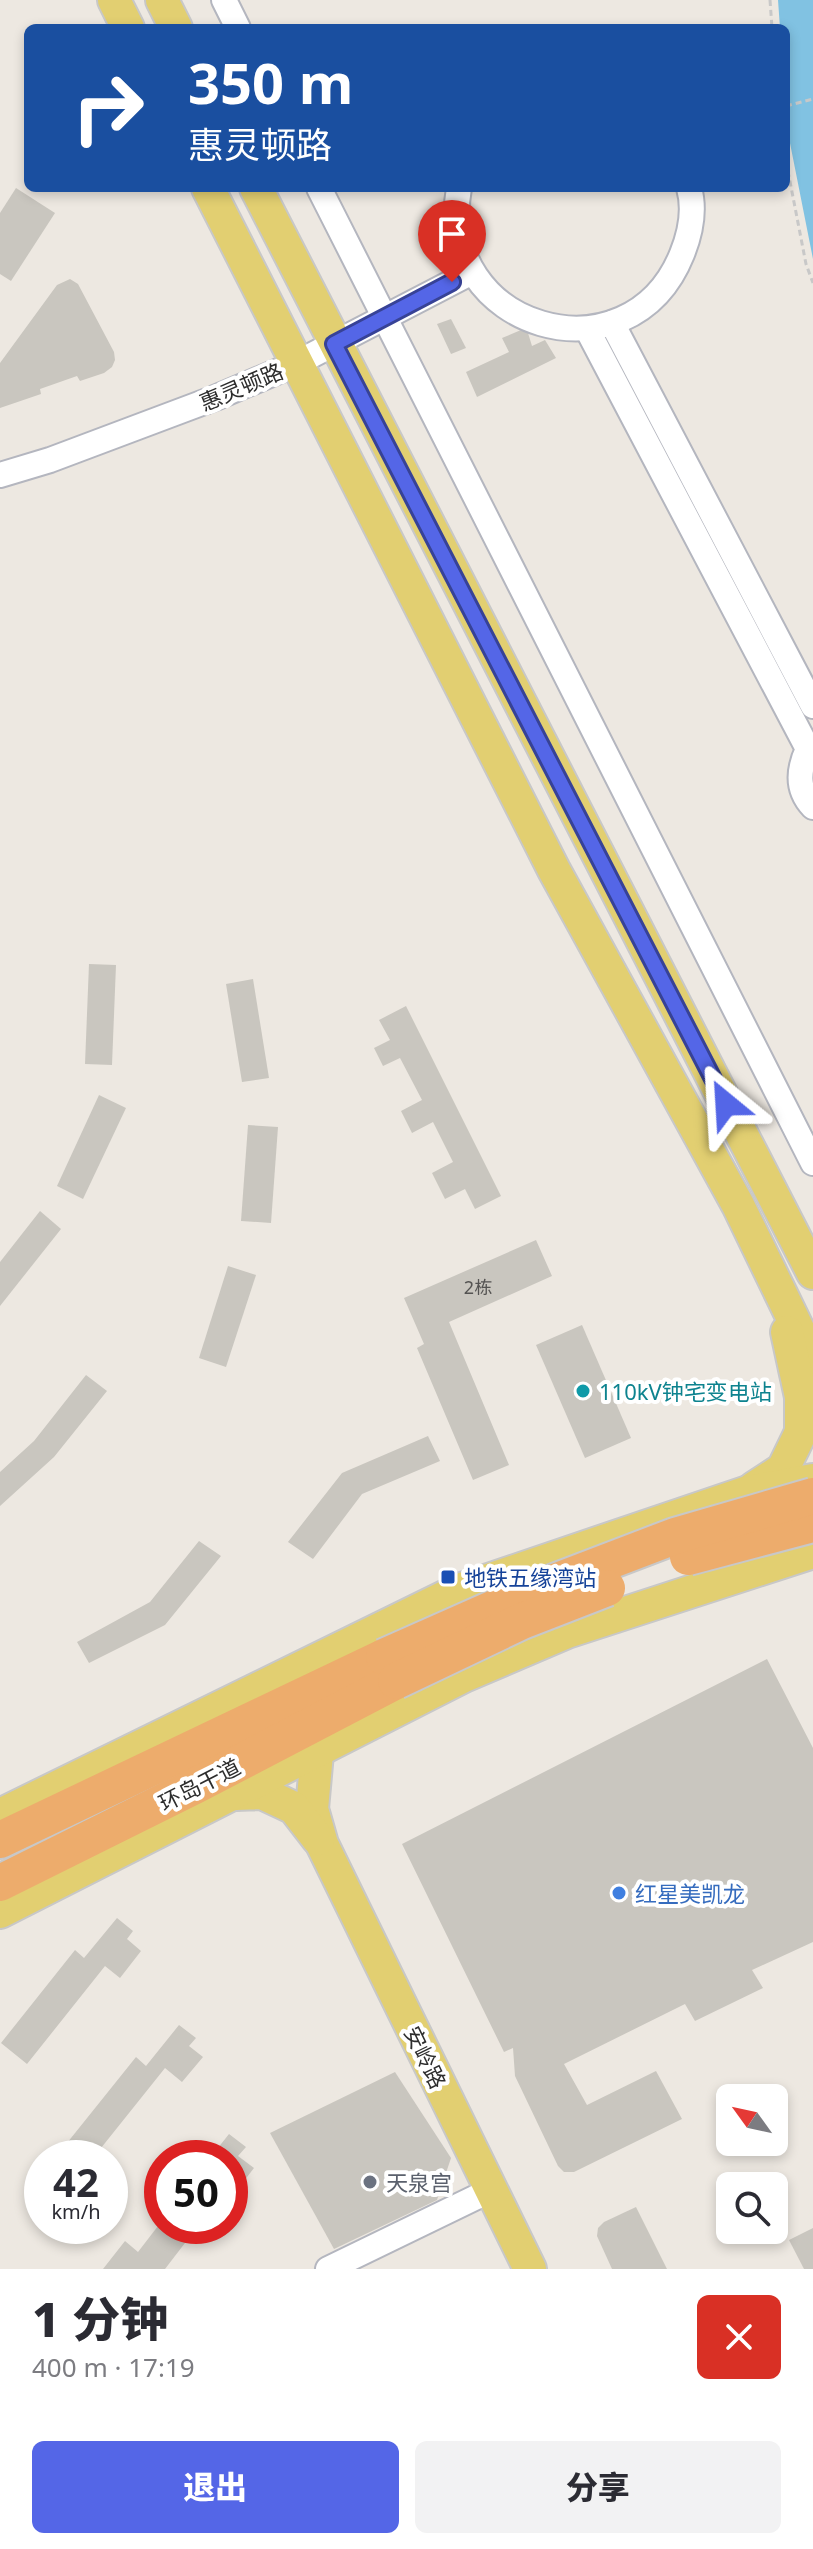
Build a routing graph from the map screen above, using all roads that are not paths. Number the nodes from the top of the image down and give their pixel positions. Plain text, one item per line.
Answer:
1 (114, 0) edge
2 (162, 0) edge
3 (224, 0) edge
4 (126, 24) edge
5 (174, 24) edge
6 (236, 24) edge
7 (210, 192) edge
8 (258, 192) edge
9 (321, 192) edge
10 (458, 192) edge
11 (690, 192) edge
12 (472, 272) junction
13 (386, 319) junction
14 (612, 323) junction
15 (587, 329) junction
16 (334, 344) junction
17 (295, 364) junction
18 (0, 475) edge
19 (813, 706) edge
20 (813, 807) edge
21 (813, 1163) edge
22 (813, 1273) edge
23 (775, 1278) junction
24 (813, 1360) edge
25 (813, 1480) edge
26 (748, 1492) junction
27 (813, 1496) edge
28 (813, 1524) edge
29 (813, 1552) edge
30 (813, 1571) edge
31 (726, 1578) junction
32 (390, 1669) junction
33 (317, 1753) junction
34 (236, 1794) junction
35 (0, 1815) edge
36 (0, 1840) edge
37 (322, 1844) junction
38 (0, 1883) edge
39 (0, 1912) edge
40 (491, 2190) junction
41 (328, 2269) edge
42 (530, 2269) edge

1 - 4 main road
2 - 5 main road
3 - 6 street
7 - 17 main road
8 - 16 main road
9 - 13 street
10 - 12 street
11 - 14 street
12 - 13 street, 惠灵顿路
12 - 15 street
13 - 16 street, 惠灵顿路
13 - 21 street
14 - 15 street
14 - 19 street
15 - 20 street
16 - 17 street, 惠灵顿路
16 - 22 main road
17 - 18 street, 惠灵顿路
17 - 23 main road
23 - 24 main road
23 - 26 main road
25 - 26 main road
26 - 35 main road
27 - 32 highway, bridge
28 - 32 highway, bridge
29 - 31 main road
30 - 31 main road
31 - 33 main road
32 - 36 highway, 环岛干道
32 - 38 highway, 环岛干道
33 - 34 main road
33 - 37 main road
34 - 37 main road
34 - 39 main road
37 - 40 main road, 安岭路
40 - 41 street
40 - 42 main road, 安岭路

